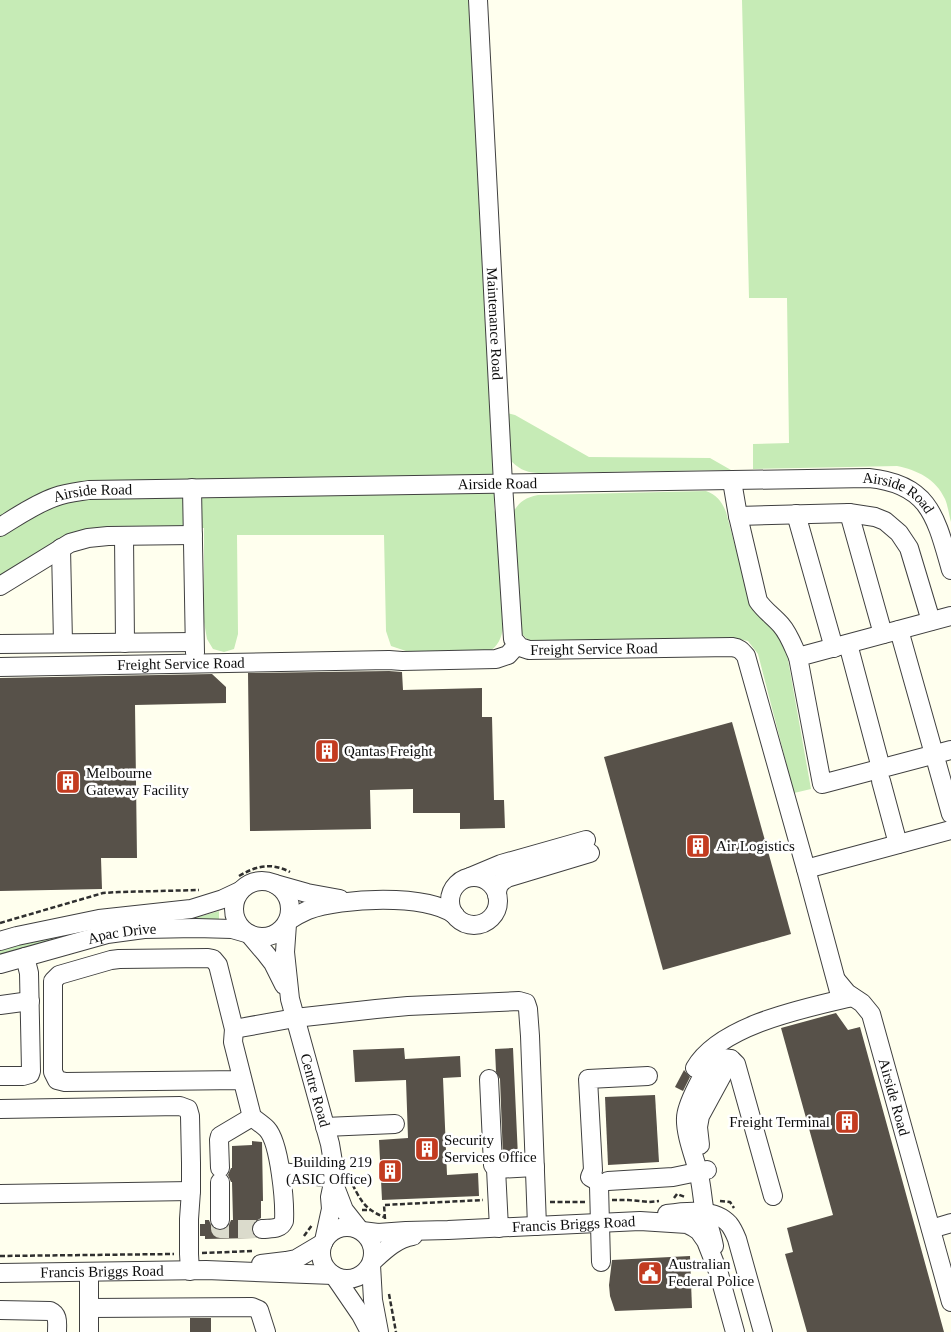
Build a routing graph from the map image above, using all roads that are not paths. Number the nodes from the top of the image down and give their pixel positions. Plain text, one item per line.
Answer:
1 (478, 0) edge
2 (732, 481) junction
3 (503, 484) junction
4 (192, 488) junction
5 (849, 513) junction
6 (796, 514) junction
7 (738, 516) junction
8 (0, 527) edge
9 (193, 535) junction
10 (124, 536) junction
11 (61, 548) junction
12 (951, 570) edge
13 (0, 586) edge
14 (945, 621) edge
15 (891, 632) junction
16 (194, 642) junction
17 (63, 643) junction
18 (125, 643) junction
19 (0, 644) edge
20 (517, 644) junction
21 (841, 646) junction
22 (798, 657) junction
23 (195, 664) junction
24 (0, 667) edge
25 (941, 756) edge
26 (881, 775) junction
27 (951, 814) edge
28 (951, 830) edge
29 (898, 844) junction
30 (806, 869) junction
31 (464, 880) junction
32 (272, 882) junction
33 (236, 886) junction
34 (497, 895) junction
35 (405, 900) junction
36 (355, 901) junction
37 (455, 915) junction
38 (287, 923) junction
39 (248, 934) junction
40 (0, 941) edge
41 (25, 957) junction
42 (0, 964) edge
43 (846, 998) junction
44 (290, 999) junction
45 (30, 1001) junction
46 (0, 1005) edge
47 (295, 1018) junction
48 (234, 1029) junction
49 (0, 1076) edge
50 (648, 1076) dead end
51 (489, 1079) dead end
52 (242, 1080) junction
53 (0, 1109) edge
54 (252, 1118) junction
55 (395, 1124) dead end
56 (325, 1127) junction
57 (534, 1167) junction
58 (496, 1169) junction
59 (281, 1172) junction
60 (698, 1172) junction
61 (591, 1174) junction
62 (338, 1178) junction
63 (608, 1181) junction
64 (191, 1191) junction
65 (0, 1194) edge
66 (773, 1196) dead end
67 (712, 1215) junction
68 (220, 1220) dead end
69 (640, 1221) junction
70 (605, 1222) junction
71 (951, 1223) edge
72 (537, 1226) junction
73 (499, 1228) junction
74 (931, 1228) junction
75 (262, 1229) tunnel mouth
76 (360, 1230) junction
77 (448, 1230) junction
78 (323, 1242) junction
79 (602, 1262) dead end
80 (372, 1263) junction
81 (195, 1265) junction
82 (90, 1272) junction
83 (0, 1273) edge
84 (719, 1274) junction
85 (334, 1276) junction
86 (373, 1300) junction
87 (951, 1302) edge
88 (90, 1308) junction
89 (0, 1310) edge
90 (57, 1332) edge
91 (89, 1332) edge
92 (266, 1332) edge
93 (370, 1332) edge
94 (379, 1332) edge
95 (386, 1332) edge
96 (735, 1332) edge
97 (763, 1332) edge

1 - 3 street, Maintenance Road
2 - 3 street, Airside Road
2 - 7 street
2 - 12 street, Airside Road
3 - 4 street, Airside Road
3 - 20 street, Maintenance Road
4 - 8 street, Airside Road
4 - 9 street
5 - 6 street
5 - 14 street
5 - 15 street
6 - 7 street
6 - 21 street
7 - 22 street
9 - 10 street
9 - 16 street
10 - 11 street
10 - 18 street
11 - 13 street
11 - 17 street
14 - 15 street
15 - 21 street
15 - 25 street
16 - 18 street
16 - 23 street
17 - 18 street
17 - 19 street
20 - 23 street, Freight Service Road
20 - 30 street, Freight Service Road
21 - 22 street
21 - 26 street
22 - 26 street
23 - 24 street, Freight Service Road
25 - 26 street
25 - 27 street
26 - 29 street
28 - 29 street
29 - 30 street
30 - 43 street, Freight Service Road
31 - 34 street
31 - 34 street
31 - 35 street
31 - 37 street
32 - 33 street
32 - 36 street
32 - 38 street
33 - 39 street
33 - 40 street, Apac Drive
34 - 37 street
35 - 36 street
35 - 37 street
36 - 38 street
38 - 39 street
38 - 44 street, Centre Road
39 - 41 street, Apac Drive
39 - 44 street, Centre Road
41 - 42 street, Apac Drive
41 - 45 street
43 - 60 street
43 - 74 street, Airside Road
44 - 47 street, Centre Road
45 - 46 street
45 - 49 street
47 - 48 street
47 - 56 street, Centre Road
47 - 57 street
48 - 52 street
48 - 52 street
50 - 61 street
51 - 58 street
52 - 54 street
53 - 64 street
54 - 59 street
54 - 68 street
55 - 56 street
56 - 62 street, Centre Road
57 - 58 street
57 - 72 street
58 - 73 street
59 - 62 street
59 - 75 street
60 - 63 street
60 - 66 street
60 - 67 street
60 - 67 street
61 - 63 street
61 - 70 street
62 - 76 street, Centre Road
62 - 78 street, Centre Road
63 - 70 street
64 - 65 street
64 - 81 street
67 - 69 street
67 - 84 street
67 - 97 street
69 - 70 street, Francis Briggs Road
69 - 84 street, Francis Briggs Road
70 - 72 street, Francis Briggs Road
70 - 79 street
71 - 74 street
72 - 73 street, Francis Briggs Road
73 - 77 street, Francis Briggs Road
74 - 87 street, Airside Road
76 - 77 street, Francis Briggs Road
76 - 78 street
76 - 80 street
77 - 80 street, Francis Briggs Road
78 - 81 street, Francis Briggs Road
78 - 85 street
80 - 85 street
80 - 86 street
81 - 82 street, Francis Briggs Road
81 - 85 street, Francis Briggs Road
82 - 83 street, Francis Briggs Road
82 - 88 street
84 - 96 street
85 - 93 street
86 - 94 street
86 - 95 street
88 - 91 street
88 - 92 street
89 - 90 street

